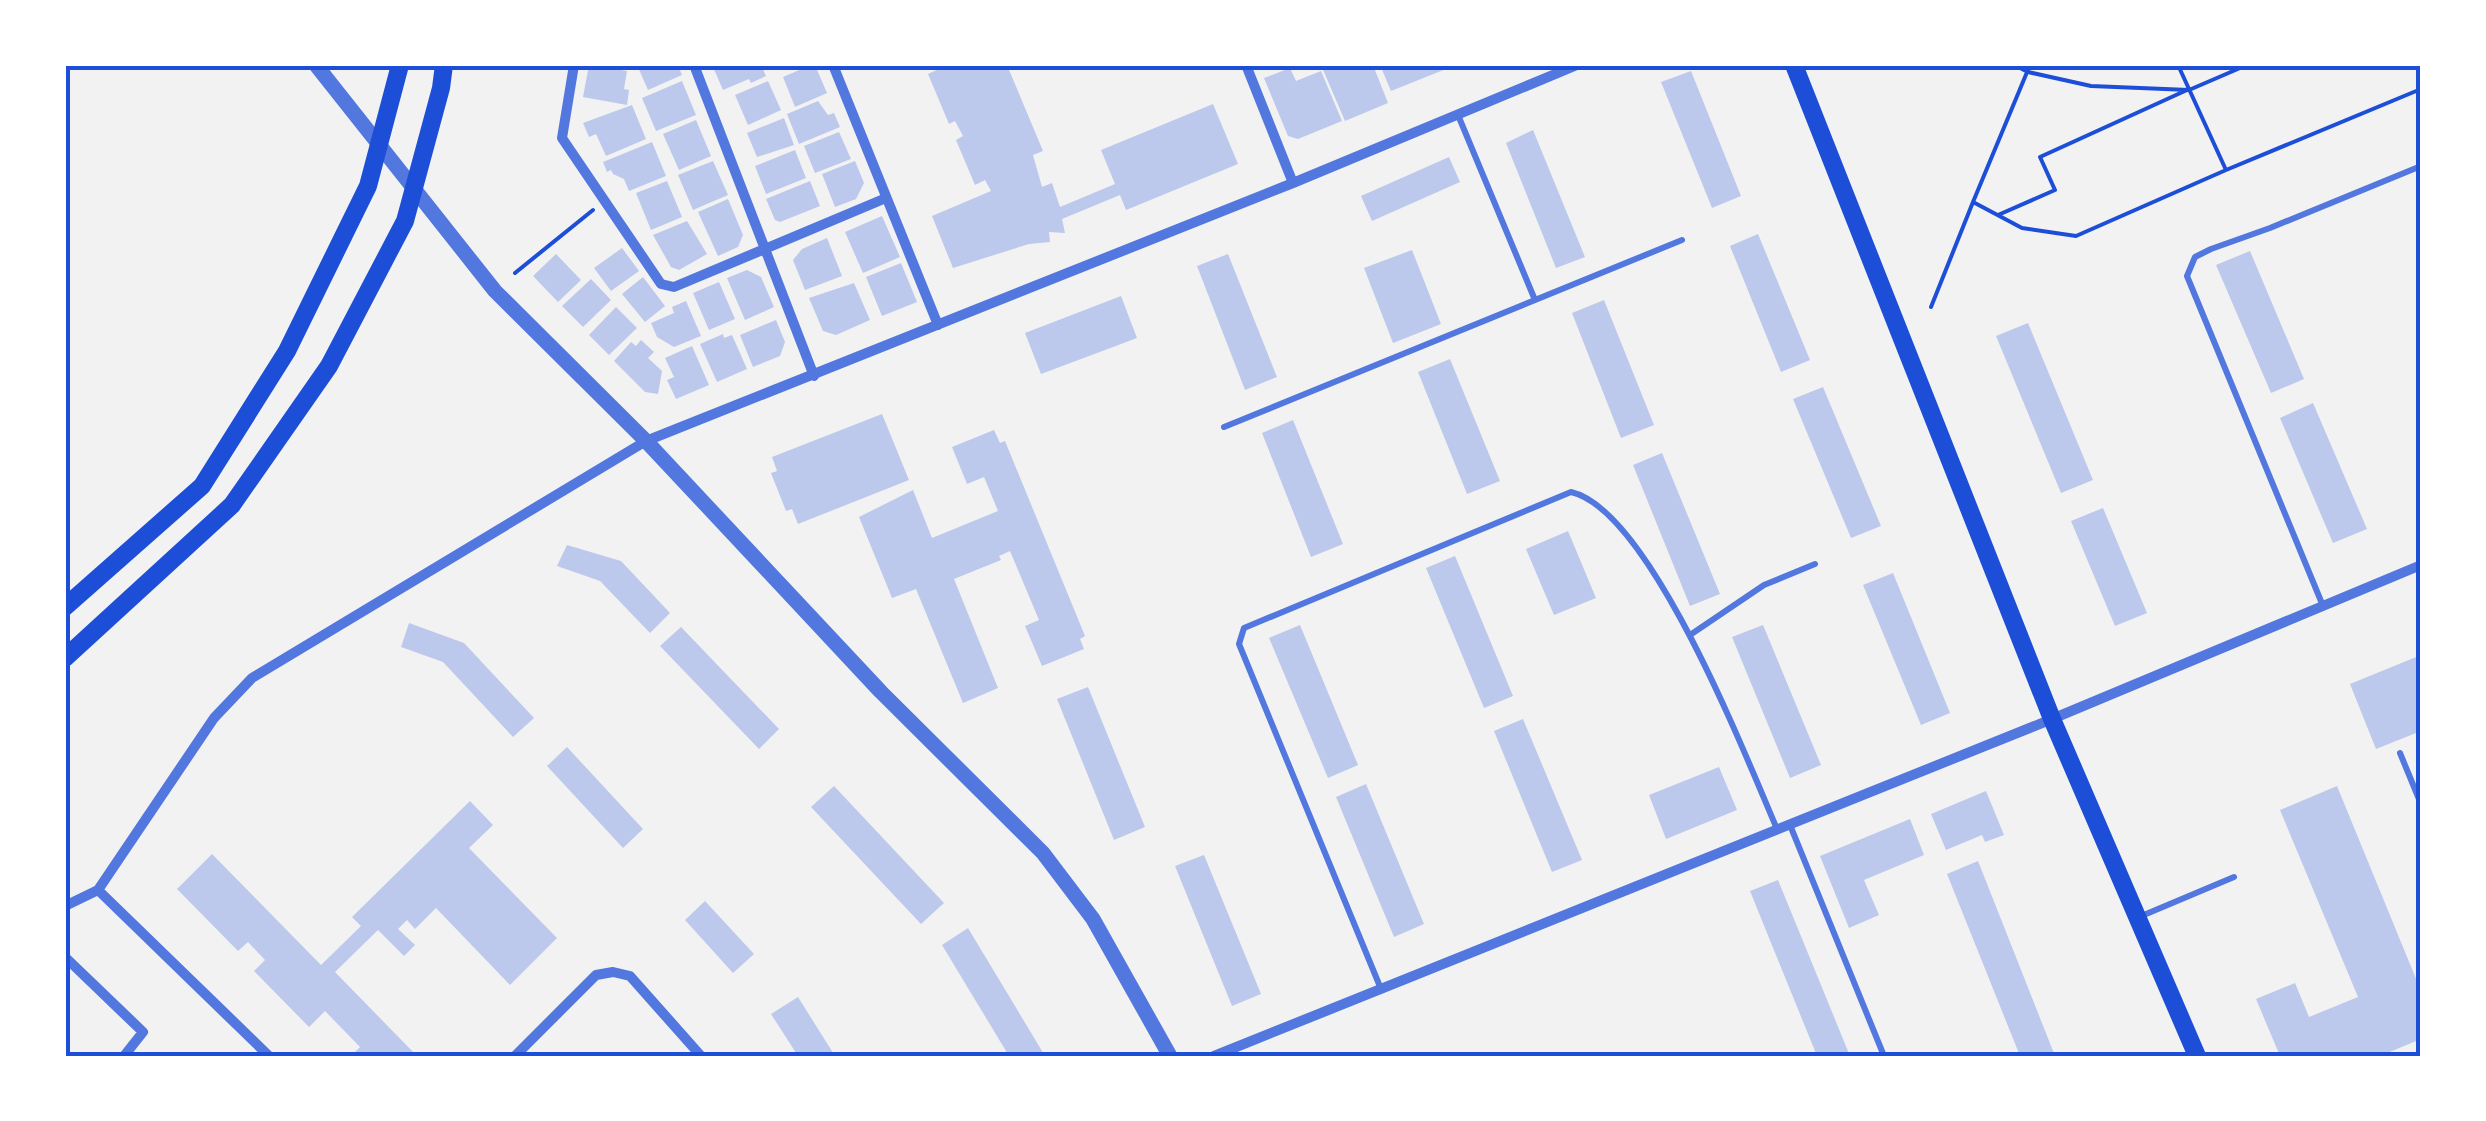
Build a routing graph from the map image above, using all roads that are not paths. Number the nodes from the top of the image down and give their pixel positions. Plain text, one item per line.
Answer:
1 (316, 65) edge
2 (400, 65) edge
3 (444, 65) edge
4 (574, 65) edge
5 (694, 65) edge
6 (833, 65) edge
7 (1246, 65) edge
8 (1577, 65) edge
9 (1794, 65) edge
10 (1458, 114) junction
11 (2421, 166) edge
12 (1293, 183) junction
13 (886, 198) junction
14 (1682, 240) dead end
15 (766, 248) junction
16 (1535, 300) junction
17 (938, 325) junction
18 (814, 376) junction
19 (1224, 427) dead end
20 (646, 442) junction
21 (1815, 564) dead end
22 (2421, 565) edge
23 (2323, 606) junction
24 (65, 607) edge
25 (1690, 635) junction
26 (65, 658) edge
27 (2052, 719) junction
28 (2400, 753) dead end
29 (2421, 804) edge
30 (1790, 825) junction
31 (1777, 830) junction
32 (2234, 876) dead end
33 (98, 890) junction
34 (65, 906) edge
35 (2138, 917) junction
36 (65, 957) edge
37 (1381, 989) junction
38 (124, 1056) edge
39 (269, 1056) edge
40 (515, 1056) edge
41 (701, 1056) edge
42 (1170, 1056) edge
43 (1214, 1056) edge
44 (1884, 1056) edge
45 (2197, 1056) edge

1 - 20 street
2 - 24 main road
3 - 26 main road
4 - 15 street
5 - 15 street
6 - 13 street
7 - 12 street
8 - 10 street
9 - 27 main road
10 - 12 street
10 - 16 lane
11 - 23 lane
12 - 17 street
13 - 15 street
13 - 17 street
14 - 16 lane
15 - 18 street
16 - 19 lane
17 - 18 street
18 - 20 street
20 - 33 street
20 - 42 street
21 - 25 lane
22 - 23 street
23 - 27 street
25 - 31 lane
25 - 37 lane
27 - 30 street
27 - 35 main road
28 - 29 lane
30 - 31 street
30 - 44 lane
31 - 37 street
32 - 35 lane
33 - 34 street
33 - 39 street
35 - 45 main road
36 - 38 street
37 - 43 street
40 - 41 street

